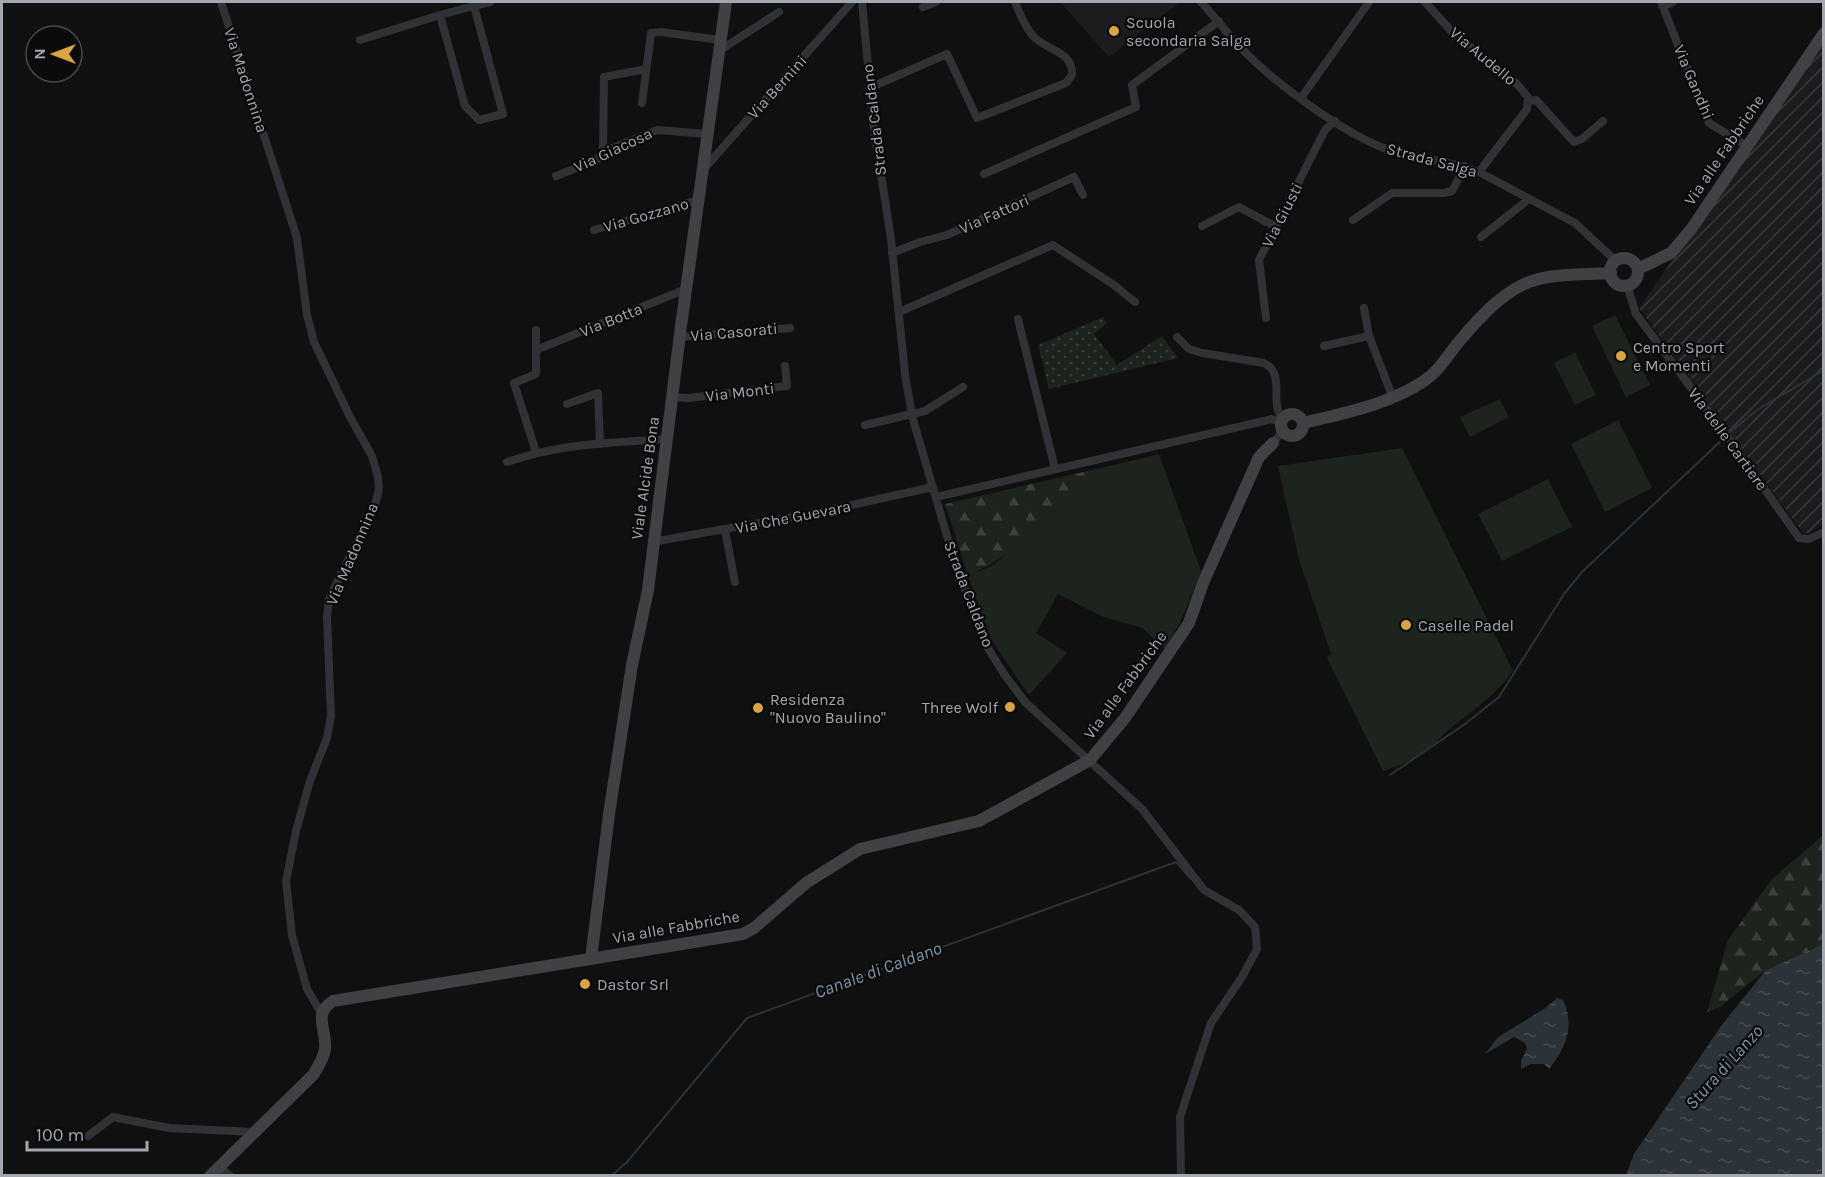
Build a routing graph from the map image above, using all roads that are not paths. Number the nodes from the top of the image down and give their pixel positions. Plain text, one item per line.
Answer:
1 (221, 2) edge
2 (490, 2) edge
3 (726, 2) edge
4 (852, 2) edge
5 (862, 2) edge
6 (936, 2) edge
7 (1015, 2) edge
8 (1201, 2) edge
9 (1369, 2) edge
10 (1425, 2) edge
11 (1673, 2) edge
12 (473, 4) edge
13 (1662, 4) edge
14 (922, 7) dead end
15 (779, 12) dead end
16 (440, 15) junction
17 (1219, 21) junction
18 (1824, 33) edge
19 (360, 40) dead end
20 (720, 46) junction
21 (645, 69) junction
22 (869, 88) junction
23 (1302, 98) junction
24 (1529, 101) junction
25 (642, 103) dead end
26 (1335, 121) junction
27 (1603, 121) dead end
28 (707, 134) junction
29 (1747, 147) junction
30 (603, 152) junction
31 (1465, 166) junction
32 (702, 172) junction
33 (1479, 172) junction
34 (984, 174) dead end
35 (556, 176) dead end
36 (1083, 195) dead end
37 (1529, 199) junction
38 (698, 200) junction
39 (1353, 220) dead end
40 (1202, 226) dead end
41 (1276, 226) junction
42 (594, 230) dead end
43 (1481, 237) dead end
44 (892, 253) junction
45 (1616, 261) junction
46 (1638, 269) junction
47 (1611, 273) junction
48 (1628, 285) junction
49 (686, 289) junction
50 (1135, 302) dead end
51 (1364, 308) dead end
52 (899, 312) junction
53 (1266, 318) dead end
54 (1018, 319) dead end
55 (790, 328) dead end
56 (536, 330) dead end
57 (1370, 336) junction
58 (679, 337) junction
59 (1177, 337) dead end
60 (1324, 346) dead end
61 (536, 350) junction
62 (785, 366) dead end
63 (963, 387) dead end
64 (672, 397) junction
65 (1393, 398) junction
66 (567, 404) dead end
67 (912, 416) junction
68 (1303, 423) junction
69 (1282, 424) junction
70 (865, 425) dead end
71 (666, 439) junction
72 (1273, 443) joint
73 (600, 444) junction
74 (536, 452) junction
75 (507, 462) dead end
76 (1054, 469) junction
77 (933, 487) junction
78 (936, 497) junction
79 (725, 530) junction
80 (1824, 532) edge
81 (652, 542) junction
82 (735, 582) dead end
83 (1090, 760) junction
84 (591, 959) junction
85 (321, 1014) junction
86 (255, 1132) junction
87 (88, 1136) dead end
88 (219, 1166) junction
89 (210, 1176) edge
90 (230, 1176) edge
91 (1181, 1176) edge

1 - 85 street, Via Madonnina
2 - 12 street
3 - 20 street, Viale Alcide Bona
4 - 32 street, Via Bernini
5 - 22 street, Strada Caldano
6 - 14 street
7 - 22 street
8 - 17 street, Strada Salga
9 - 23 street
10 - 24 street, Via Audello
11 - 13 street
12 - 16 street
12 - 16 street
13 - 29 street, Via Gandhi
15 - 20 street
16 - 19 street
17 - 23 street, Strada Salga
17 - 34 street
18 - 29 street, Via alle Fabbriche
20 - 21 street
20 - 28 street, Viale Alcide Bona
21 - 25 street
21 - 30 street
22 - 44 street, Strada Caldano
23 - 26 street, Strada Salga
24 - 27 street
24 - 33 street, Via Audello
26 - 31 street, Strada Salga
26 - 41 street, Via Giusti
28 - 30 street, Via Giacosa
28 - 32 street, Viale Alcide Bona
29 - 46 street, Via alle Fabbriche
30 - 35 street, Via Giacosa
31 - 33 street, Strada Salga
31 - 39 street
32 - 38 street, Viale Alcide Bona
33 - 37 street, Strada Salga
36 - 44 street, Via Fattori
37 - 43 street
37 - 45 street, Strada Salga
38 - 42 street, Via Gozzano
38 - 49 street, Viale Alcide Bona
40 - 41 street
41 - 53 street, Via Giusti
44 - 52 street, Strada Caldano
45 - 46 street
45 - 47 street
46 - 48 street
47 - 48 street
47 - 65 street
48 - 80 street, Via delle Cartiere
49 - 58 street, Viale Alcide Bona
49 - 61 street, Via Botta
50 - 52 street
51 - 57 street
52 - 67 street, Strada Caldano
54 - 76 street
55 - 58 street, Via Casorati
56 - 61 street
57 - 60 street
57 - 65 street
58 - 64 street, Viale Alcide Bona
59 - 69 street
61 - 74 street
62 - 64 street, Via Monti
63 - 67 street
64 - 71 street, Viale Alcide Bona
65 - 68 street
66 - 73 street
67 - 70 street
67 - 77 street, Strada Caldano
68 - 69 street
68 - 69 street
69 - 72 street
69 - 76 street
71 - 73 street
71 - 81 street, Viale Alcide Bona
72 - 83 street, Via alle Fabbriche
73 - 74 street
74 - 75 street
76 - 78 street
77 - 78 street, Strada Caldano
77 - 79 street, Via Che Guevara
78 - 83 street, Strada Caldano
79 - 81 street, Via Che Guevara
79 - 82 street
81 - 84 street, Viale Alcide Bona
83 - 84 street, Via alle Fabbriche
83 - 91 street, Strada Caldano
84 - 85 street, Via alle Fabbriche
85 - 86 street
86 - 87 street
86 - 88 street
88 - 89 street
88 - 90 street

